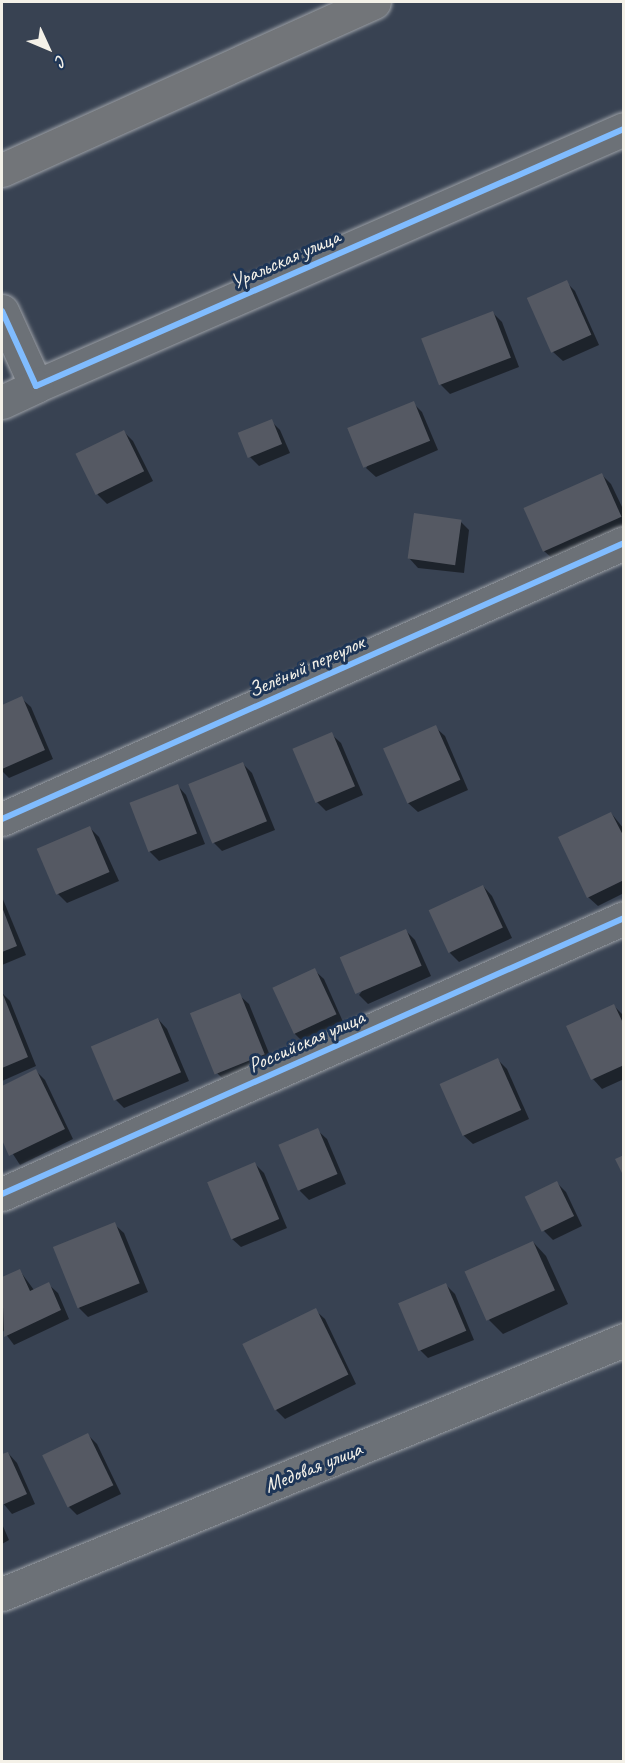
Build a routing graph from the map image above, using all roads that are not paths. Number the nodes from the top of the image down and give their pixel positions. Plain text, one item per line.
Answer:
1 (374, 2) edge
2 (624, 129) edge
3 (2, 170) edge
4 (2, 310) edge
5 (36, 386) junction
6 (2, 402) edge
7 (624, 543) edge
8 (2, 819) edge
9 (624, 918) edge
10 (2, 1194) edge
11 (624, 1340) edge
12 (2, 1594) edge

1 - 3 main road
2 - 5 street, Уральская улица
4 - 5 street
5 - 6 street, Уральская улица
7 - 8 street, Зелёный переулок
9 - 10 street, Российская улица
11 - 12 street, Медовая улица

